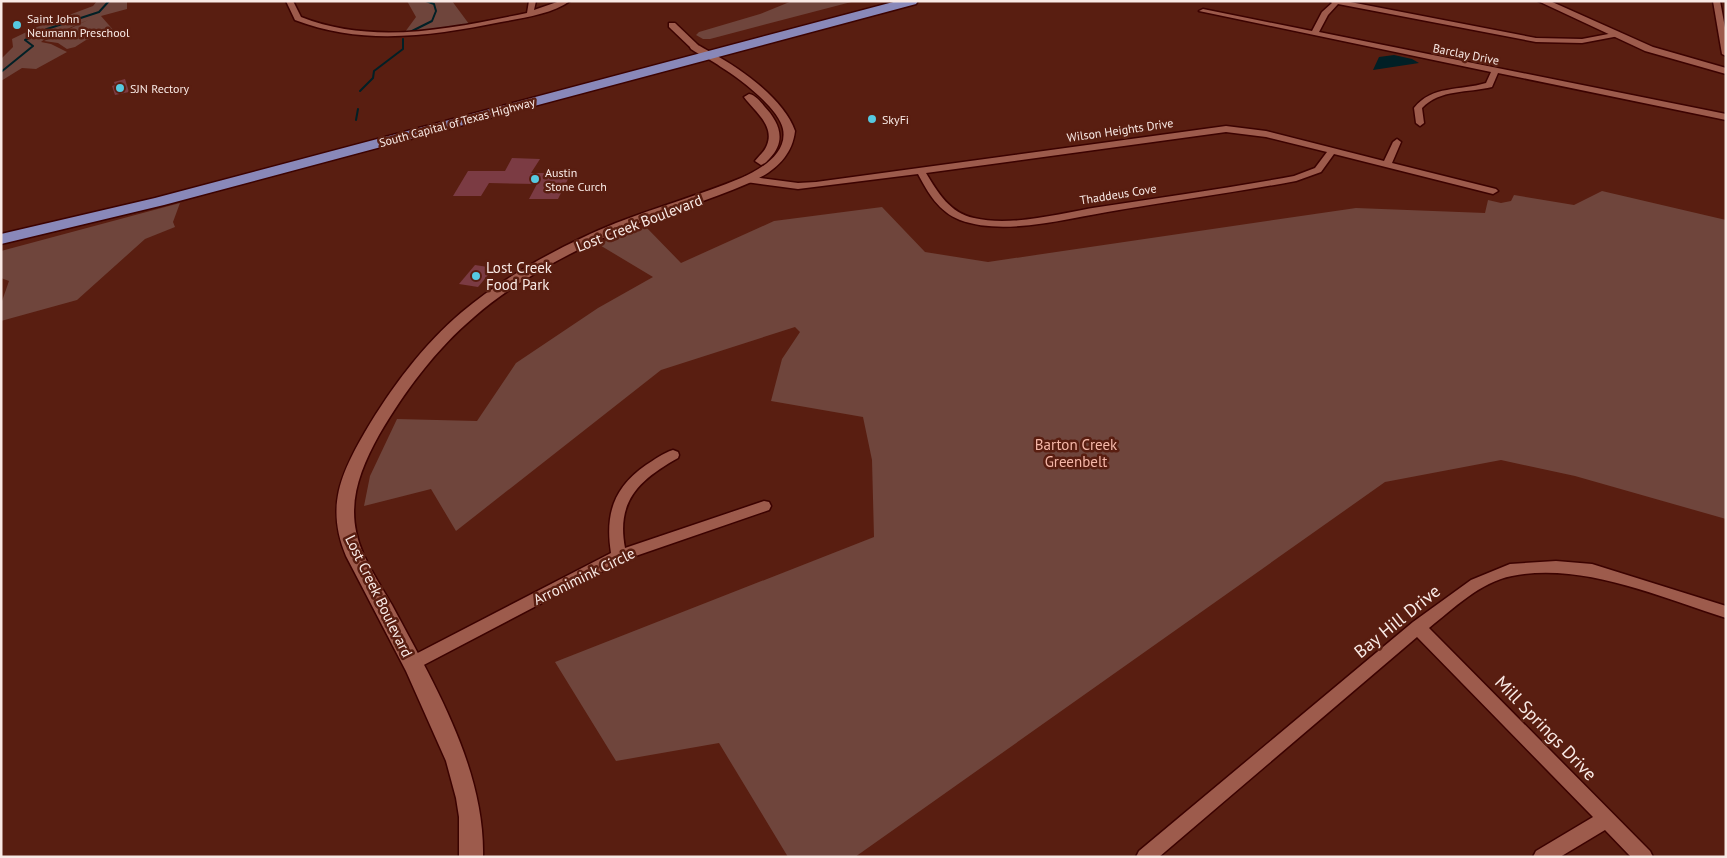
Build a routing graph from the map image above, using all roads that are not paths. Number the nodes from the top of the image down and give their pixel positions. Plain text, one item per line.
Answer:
1 (290, 1) edge
2 (533, 1) edge
3 (567, 1) edge
4 (871, 1) edge
5 (912, 1) edge
6 (1335, 1) edge
7 (1542, 1) edge
8 (1714, 2) edge
9 (1726, 4) edge
10 (1203, 11) dead end
11 (530, 14) junction
12 (672, 25) dead end
13 (1314, 34) junction
14 (1616, 34) junction
15 (701, 52) junction
16 (1726, 54) edge
17 (1495, 71) junction
18 (1726, 71) edge
19 (728, 80) dead end
20 (742, 92) dead end
21 (1726, 118) edge
22 (1420, 123) dead end
23 (1397, 142) dead end
24 (1332, 151) junction
25 (1386, 165) junction
26 (920, 170) junction
27 (746, 179) junction
28 (1493, 191) dead end
29 (1, 224) edge
30 (1, 239) edge
31 (673, 454) dead end
32 (764, 506) dead end
33 (619, 556) junction
34 (1726, 612) edge
35 (1418, 627) junction
36 (412, 663) junction
37 (1607, 819) junction
38 (471, 857) edge
39 (1144, 857) edge
40 (1542, 857) edge
41 (1644, 857) edge

1 - 11 street
2 - 11 street
3 - 11 street
4 - 15 highway, South Capital of Texas Highway
5 - 15 highway, South Capital of Texas Highway
6 - 13 street
6 - 14 street
7 - 14 street
8 - 9 street
8 - 16 street
10 - 13 street, Barclay Drive
12 - 15 street, Lost Creek Boulevard
13 - 17 street, Barclay Drive
14 - 18 street
15 - 19 street, Lost Creek Boulevard
15 - 27 street, Lost Creek Boulevard
15 - 29 highway, South Capital of Texas Highway
15 - 30 highway, South Capital of Texas Highway
17 - 21 street, Barclay Drive
17 - 22 street
20 - 27 street, Lost Creek Boulevard
23 - 25 street
24 - 25 street, Wilson Heights Drive
24 - 26 street, Wilson Heights Drive
24 - 26 street, Thaddeus Cove
25 - 28 street, Wilson Heights Drive
26 - 27 street, Wilson Heights Drive
27 - 36 street, Lost Creek Boulevard
31 - 33 street
32 - 33 street, Arronimink Circle
33 - 36 street, Arronimink Circle
34 - 35 street, Bay Hill Drive
35 - 37 street, Mill Springs Drive
35 - 39 street, Bay Hill Drive
36 - 38 street, Lost Creek Boulevard
37 - 40 street
37 - 41 street, Mill Springs Drive

